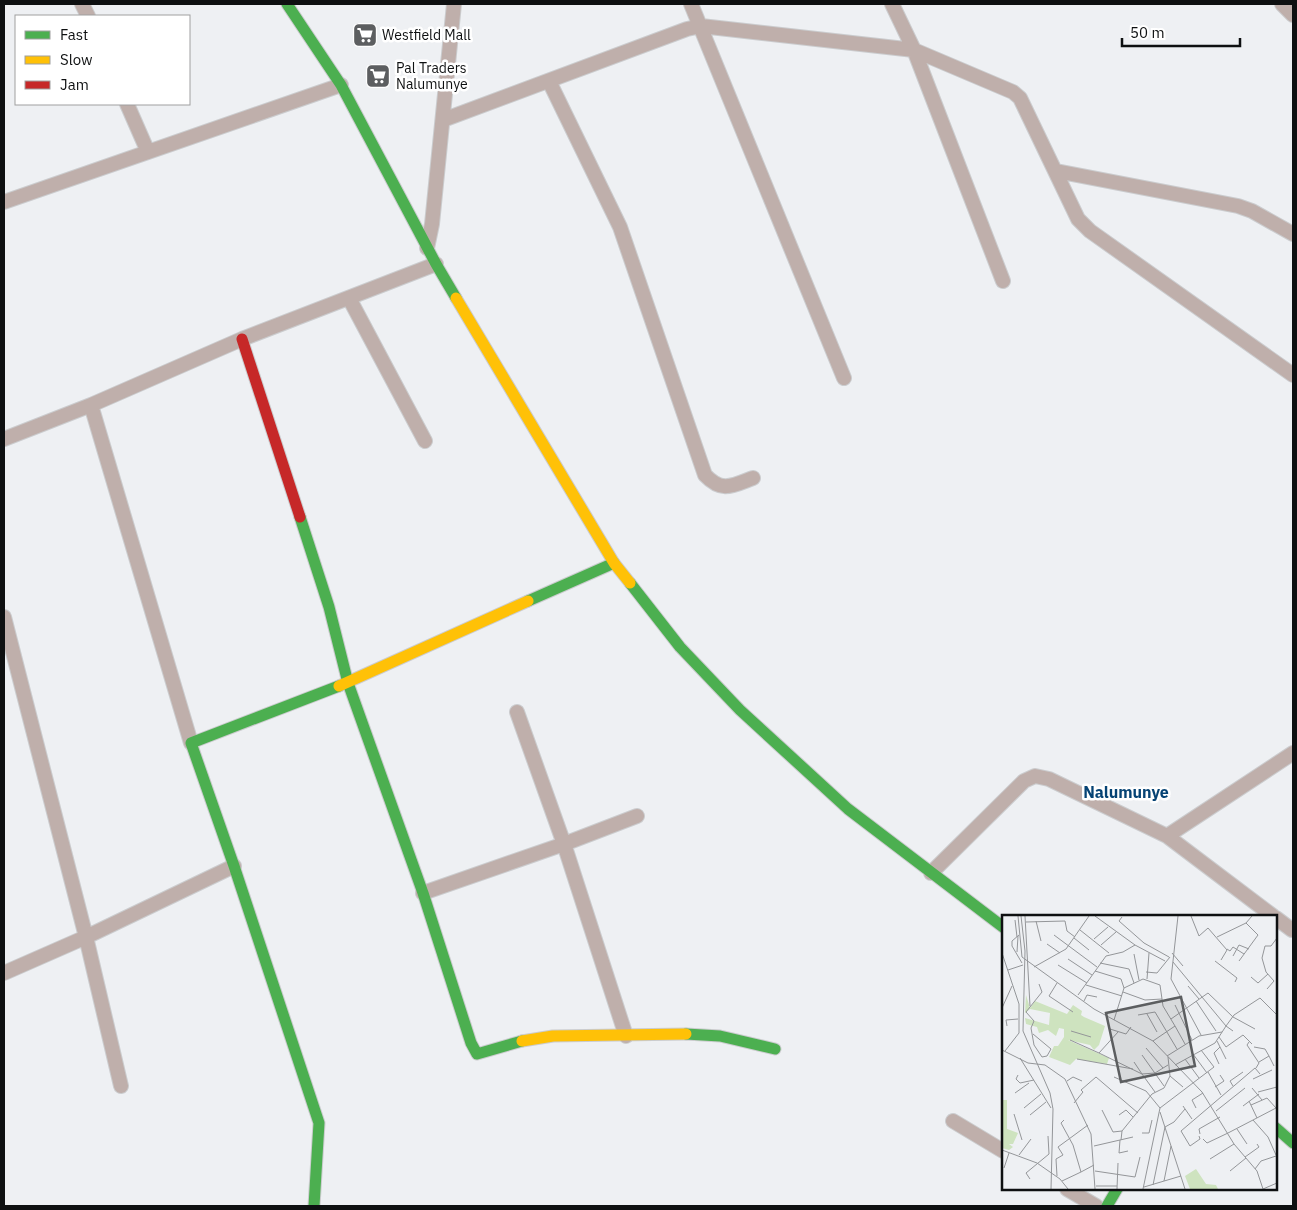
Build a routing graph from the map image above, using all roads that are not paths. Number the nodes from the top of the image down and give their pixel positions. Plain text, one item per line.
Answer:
1 (287, 4) edge
2 (454, 4) edge
3 (691, 4) edge
4 (892, 4) edge
5 (1282, 4) edge
6 (1293, 15) edge
7 (701, 26) junction
8 (914, 50) junction
9 (549, 81) junction
10 (341, 86) junction
11 (127, 105) edge
12 (444, 120) junction
13 (148, 152) junction
14 (1056, 171) junction
15 (4, 202) edge
16 (1293, 234) edge
17 (427, 248) junction
18 (436, 264) junction
19 (1003, 281) dead end
20 (349, 298) junction
21 (242, 339) junction
22 (1293, 375) edge
23 (844, 378) dead end
24 (91, 405) junction
25 (4, 439) edge
26 (425, 442) dead end
27 (753, 478) dead end
28 (614, 563) junction
29 (4, 617) edge
30 (348, 683) junction
31 (517, 712) dead end
32 (191, 743) junction
33 (1293, 753) edge
34 (637, 816) dead end
35 (1167, 836) junction
36 (564, 844) junction
37 (234, 866) junction
38 (931, 873) junction
39 (423, 893) junction
40 (1272, 915) edge
41 (1277, 919) edge
42 (1002, 926) edge
43 (1292, 930) dead end
44 (86, 937) junction
45 (4, 973) edge
46 (626, 1036) junction
47 (774, 1049) dead end
48 (121, 1086) dead end
49 (953, 1121) dead end
50 (1277, 1129) edge
51 (1293, 1142) edge
52 (1002, 1150) edge
53 (1069, 1190) edge
54 (1116, 1190) edge
55 (314, 1206) edge
56 (1096, 1206) edge
57 (1107, 1206) edge

1 - 10 street
2 - 12 street
3 - 7 street
4 - 8 street
5 - 6 street
7 - 8 street
7 - 9 street
7 - 23 street
8 - 14 street
8 - 19 street
9 - 12 street
9 - 27 street
10 - 13 street
10 - 17 street
11 - 13 street
12 - 17 street
13 - 15 street
14 - 16 street
14 - 22 street
17 - 18 street
18 - 20 street
18 - 28 street
20 - 21 street
20 - 26 street
21 - 24 street
21 - 30 street
24 - 25 street
24 - 32 street
28 - 30 street
28 - 38 street
29 - 44 street
30 - 32 street
30 - 39 street
31 - 36 street
32 - 37 street
33 - 35 street
34 - 36 street
35 - 38 street
35 - 40 street
36 - 39 street
36 - 46 street
37 - 44 street
37 - 55 street
38 - 42 street
39 - 46 street
41 - 43 street
44 - 45 street
44 - 48 street
46 - 47 street
49 - 52 street
50 - 51 street
53 - 56 street
54 - 57 street

